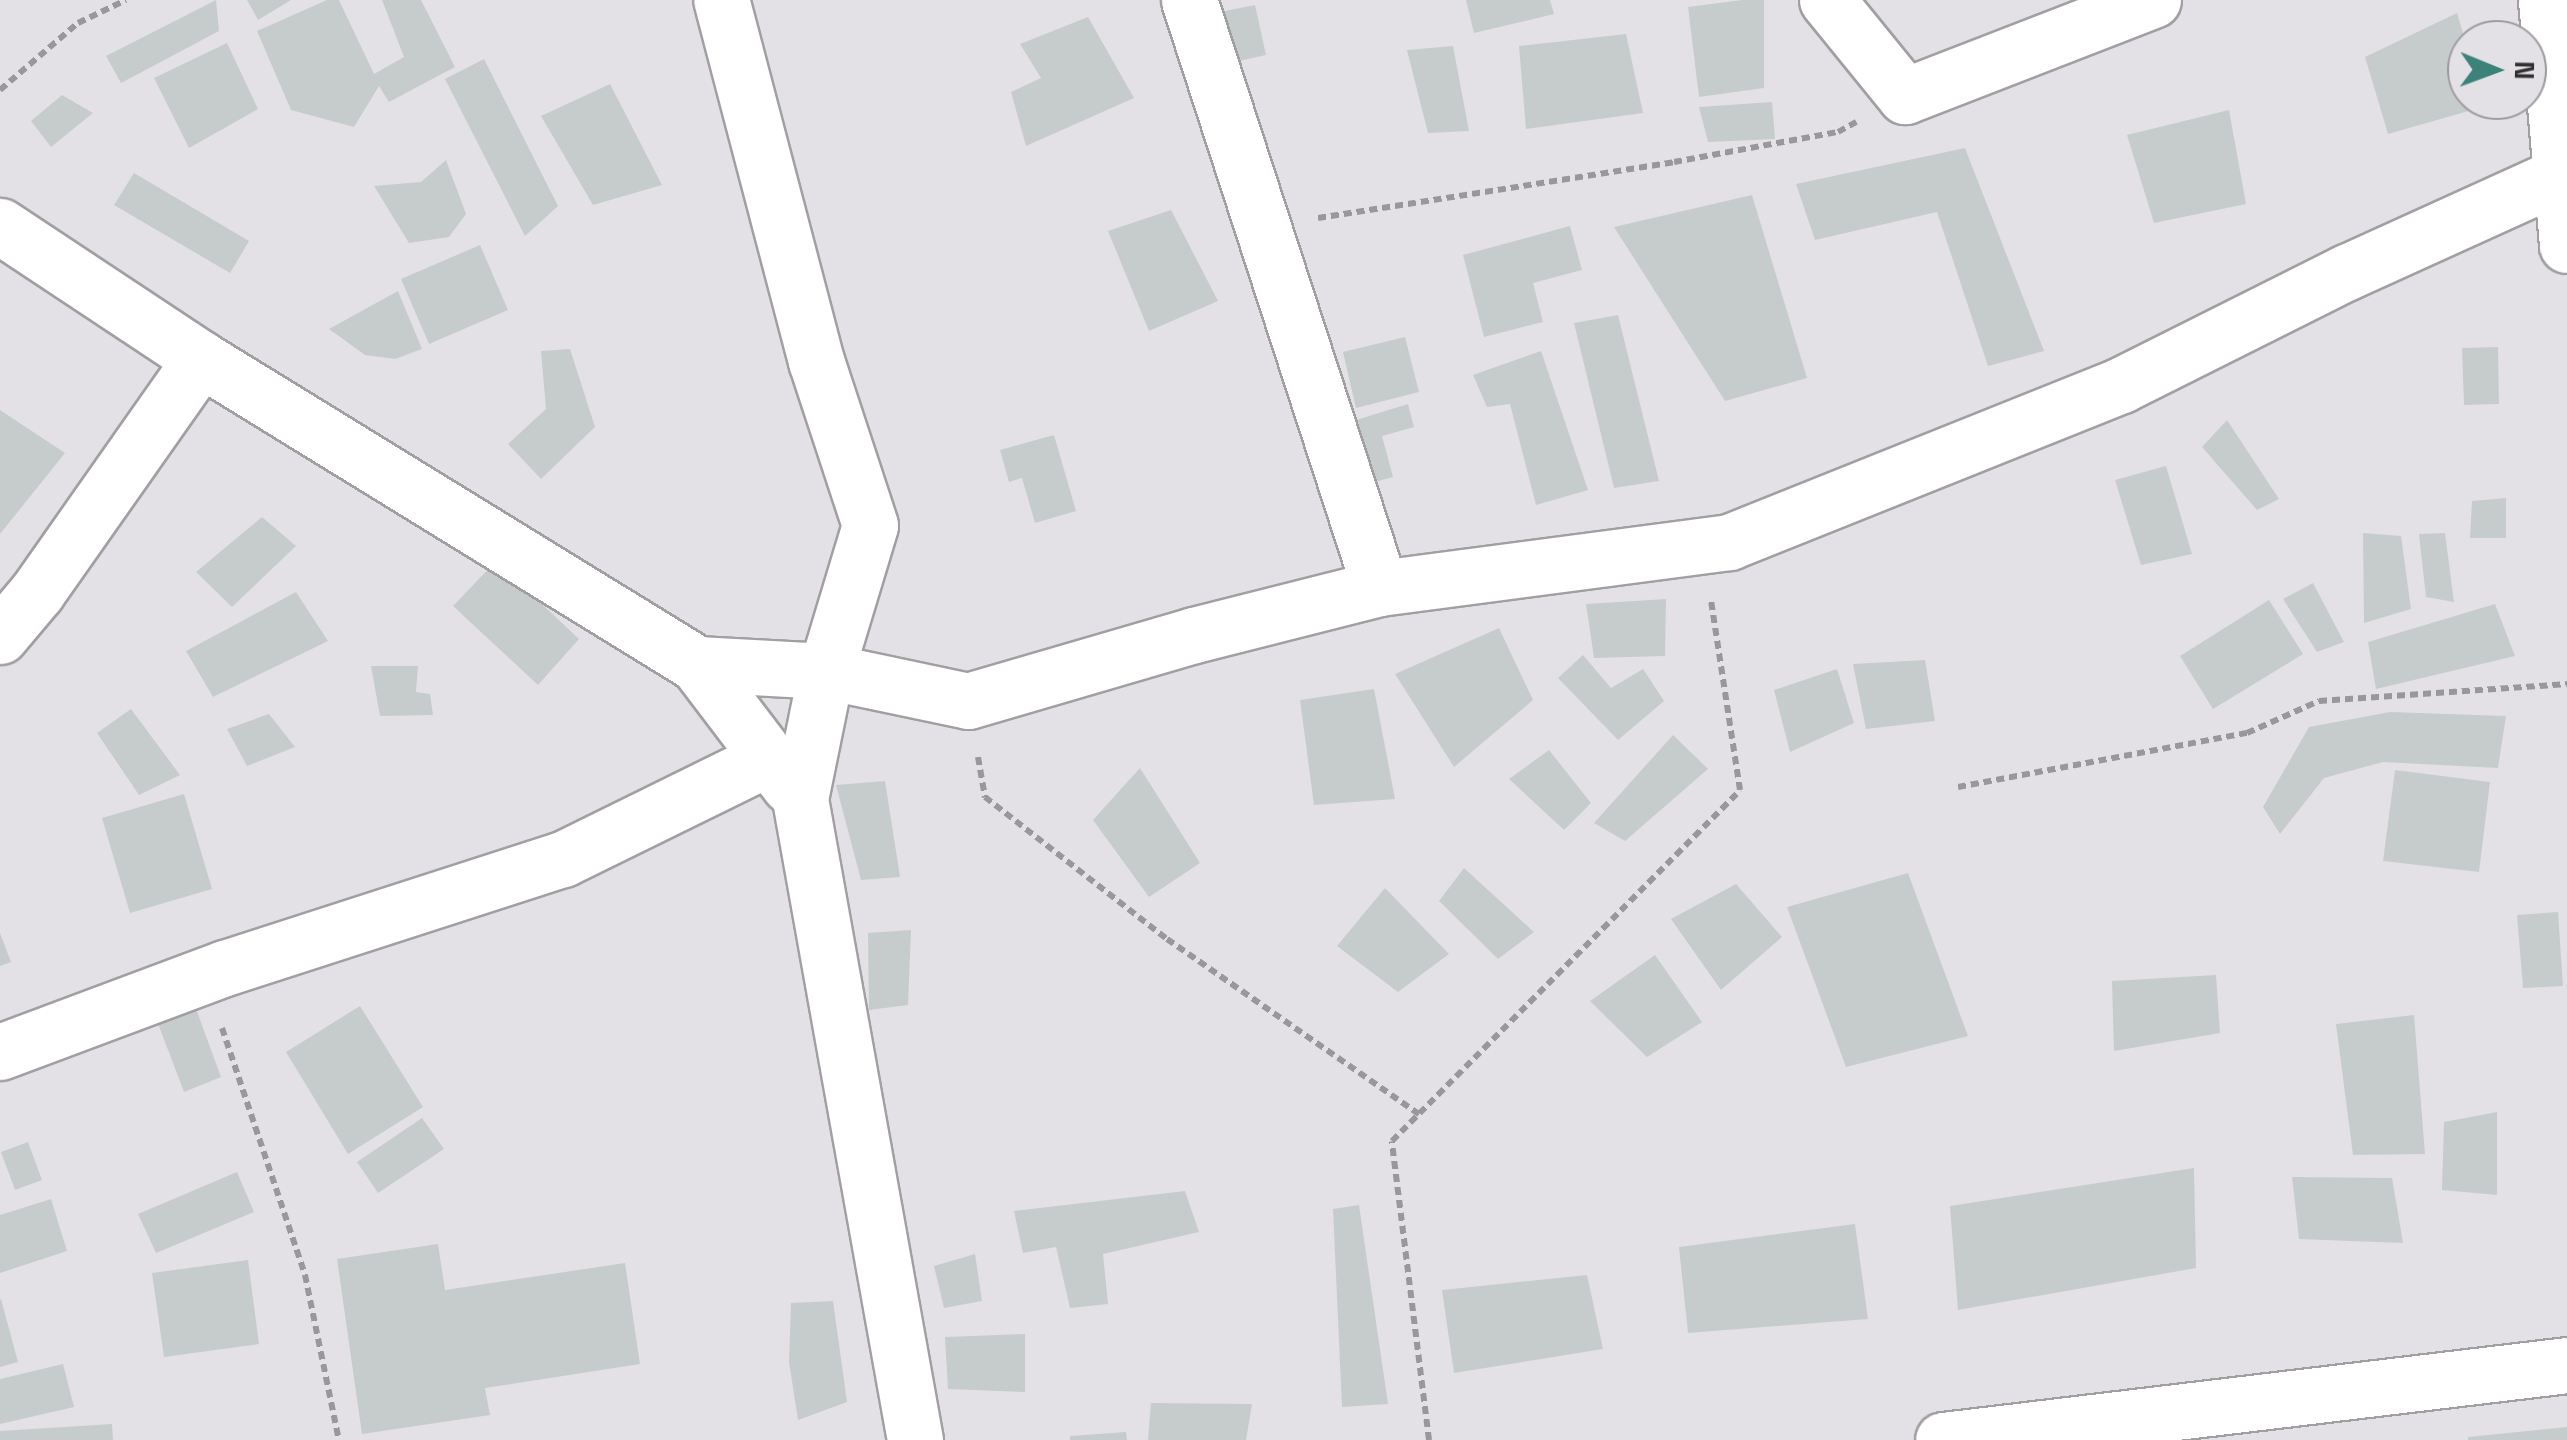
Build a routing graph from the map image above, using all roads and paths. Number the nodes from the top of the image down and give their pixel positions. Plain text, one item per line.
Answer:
1 (126, 0) edge
2 (721, 0) edge
3 (1189, 0) edge
4 (1827, 0) edge
5 (2153, 0) edge
6 (2546, 0) edge
7 (0, 90) edge
8 (1905, 96) junction
9 (2564, 172) edge
10 (0, 226) edge
11 (1262, 227) junction
12 (2567, 244) edge
13 (201, 359) junction
14 (1702, 545) junction
15 (1380, 588) junction
16 (0, 636) edge
17 (697, 664) junction
18 (826, 670) junction
19 (2567, 684) edge
20 (968, 700) junction
21 (784, 778) junction
22 (1958, 786) dead end
23 (204, 975) junction
24 (0, 1052) edge
25 (1419, 1114) junction
26 (2567, 1365) edge
27 (339, 1440) edge
28 (915, 1440) edge
29 (1429, 1440) edge
30 (1943, 1440) edge

1 - 7 path
2 - 18 street
3 - 11 street
4 - 8 street
5 - 8 street
6 - 9 street
8 - 11 path
9 - 12 street
9 - 14 street
10 - 13 street
11 - 15 street
13 - 16 street
13 - 17 street
14 - 15 street
14 - 25 path
15 - 20 street
17 - 18 street
17 - 21 street
18 - 20 street
18 - 21 street
19 - 22 path
20 - 25 path
21 - 23 street
21 - 28 street
23 - 24 street
23 - 27 path
25 - 29 path
26 - 30 street

